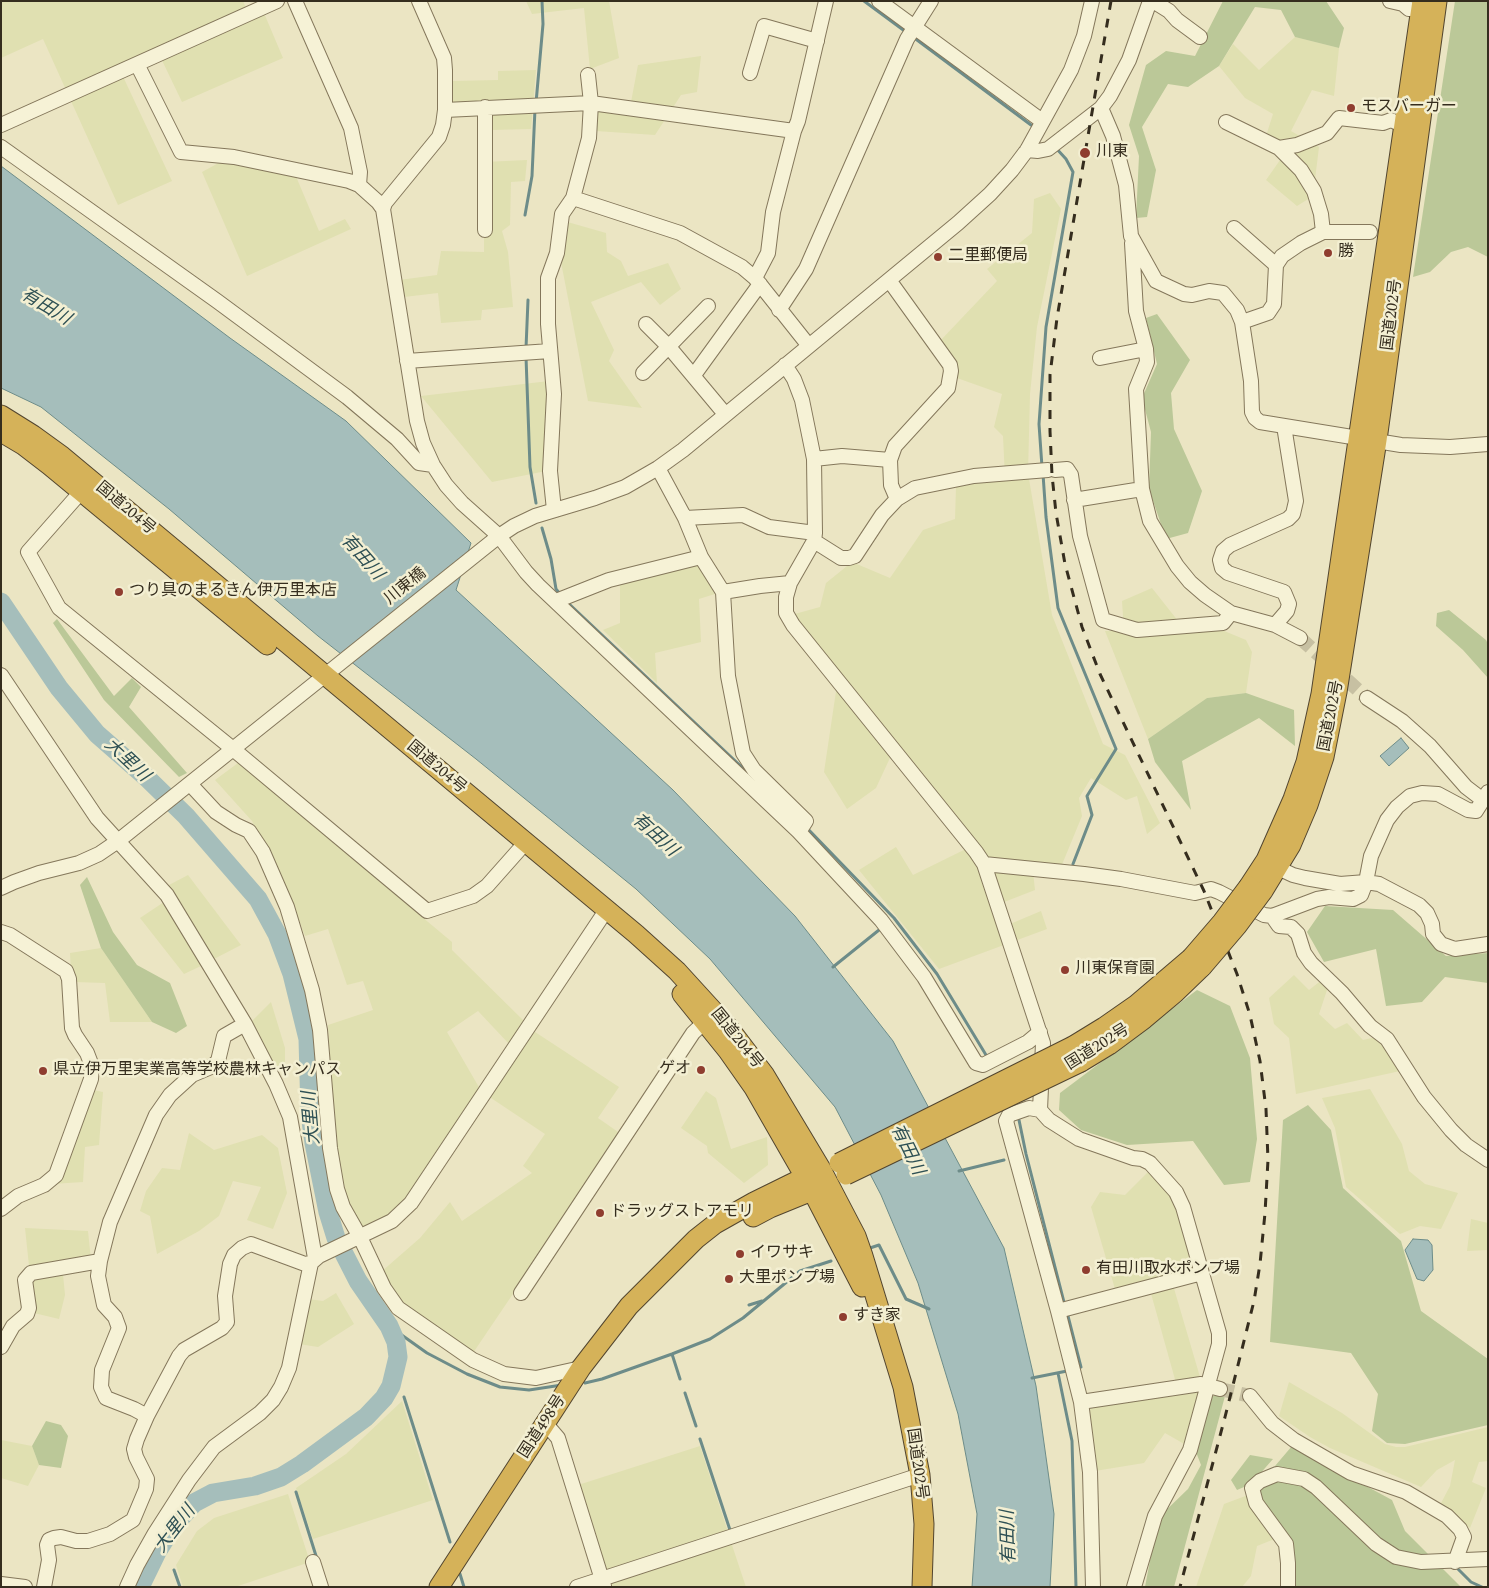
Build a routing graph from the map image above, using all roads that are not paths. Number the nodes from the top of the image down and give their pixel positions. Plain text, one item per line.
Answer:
1 (277, 1) edge
2 (295, 1) edge
3 (419, 1) edge
4 (826, 1) edge
5 (879, 1) edge
6 (932, 1) edge
7 (1092, 1) edge
8 (1152, 1) edge
9 (1390, 1) edge
10 (1429, 6) edge
11 (911, 33) junction
12 (1200, 37) dead end
13 (817, 41) junction
14 (137, 64) junction
15 (750, 73) dead end
16 (588, 76) dead end
17 (591, 103) junction
18 (485, 107) junction
19 (1101, 108) junction
20 (445, 110) junction
21 (1042, 122) junction
22 (1226, 122) dead end
23 (1, 125) edge
24 (1404, 126) junction
25 (794, 131) junction
26 (1, 147) edge
27 (1279, 148) junction
28 (1027, 150) junction
29 (359, 185) junction
30 (572, 198) junction
31 (383, 209) junction
32 (1234, 228) dead end
33 (485, 230) dead end
34 (1323, 232) junction
35 (1370, 232) dead end
36 (1131, 236) junction
37 (1276, 264) junction
38 (889, 280) junction
39 (757, 281) junction
40 (708, 306) dead end
41 (779, 310) junction
42 (1242, 322) junction
43 (646, 324) dead end
44 (669, 346) junction
45 (809, 346) junction
46 (1146, 349) junction
47 (550, 351) junction
48 (1100, 358) dead end
49 (407, 361) junction
50 (785, 365) junction
51 (643, 373) dead end
52 (694, 375) junction
53 (725, 414) junction
54 (1, 415) edge
55 (1284, 426) junction
56 (1, 432) edge
57 (1368, 439) junction
58 (1488, 444) edge
59 (814, 460) junction
60 (890, 460) junction
61 (433, 465) junction
62 (658, 468) junction
63 (86, 486) junction
64 (1142, 489) junction
65 (898, 499) junction
66 (1074, 500) junction
67 (554, 510) junction
68 (685, 518) junction
69 (815, 537) junction
70 (495, 538) junction
71 (700, 557) junction
72 (790, 583) junction
73 (723, 592) junction
74 (562, 599) junction
75 (1231, 613) junction
76 (1275, 625) junction
77 (1300, 638) tunnel mouth
78 (1, 675) edge
79 (319, 680) junction
80 (1367, 698) tunnel mouth
81 (233, 749) junction
82 (743, 753) junction
83 (725, 762) junction
84 (187, 787) junction
85 (1485, 796) edge
86 (803, 827) junction
87 (118, 841) junction
88 (522, 847) junction
89 (984, 864) junction
90 (1278, 868) junction
91 (1366, 882) junction
92 (1, 888) edge
93 (1256, 888) junction
94 (603, 914) junction
95 (1272, 916) junction
96 (1, 932) edge
97 (1488, 944) edge
98 (710, 1016) junction
99 (244, 1024) junction
100 (1040, 1032) junction
101 (1040, 1110) junction
102 (1488, 1160) edge
103 (817, 1180) junction
104 (1, 1209) edge
105 (360, 1237) junction
106 (315, 1259) junction
107 (100, 1260) junction
108 (1202, 1273) junction
109 (521, 1293) dead end
110 (1064, 1309) junction
111 (1, 1346) edge
112 (582, 1368) junction
113 (1214, 1388) junction
114 (1250, 1396) tunnel mouth
115 (1081, 1402) junction
116 (147, 1416) junction
117 (546, 1424) junction
118 (920, 1475) junction
119 (1488, 1559) edge
120 (313, 1562) dead end
121 (1455, 1562) junction
122 (603, 1583) edge
123 (1, 1584) edge
124 (25, 1587) edge
125 (44, 1587) edge
126 (127, 1587) edge
127 (321, 1587) edge
128 (439, 1587) edge
129 (577, 1587) edge
130 (922, 1587) edge
131 (1093, 1587) edge
132 (1134, 1587) edge
133 (1288, 1587) edge

1 - 14 street
2 - 29 street
3 - 20 street
4 - 13 street
5 - 11 street
6 - 11 street
7 - 21 street, 川東橋
8 - 12 street
8 - 19 street
9 - 10 street
10 - 24 highway, 国道202号
10 - 57 highway, 国道202号
11 - 21 street
11 - 41 street
13 - 15 street
13 - 25 street
14 - 23 street
14 - 29 street
16 - 17 street
17 - 18 street
17 - 25 street
17 - 30 street
18 - 20 street
18 - 33 street
19 - 28 street
19 - 36 street
20 - 31 street
21 - 28 street, 川東橋
22 - 27 street
24 - 27 street
24 - 57 highway, 国道202号
25 - 39 street
26 - 61 street
27 - 34 street
28 - 38 street, 川東橋
29 - 31 street
30 - 39 street
30 - 47 street
31 - 49 street
32 - 37 street
34 - 35 street
34 - 37 street
36 - 42 street
36 - 46 street
37 - 42 street
38 - 45 street, 川東橋
38 - 60 street
39 - 41 street
39 - 52 street
40 - 44 street
41 - 45 street
42 - 55 street
43 - 44 street
44 - 51 street
44 - 52 street
45 - 50 street, 川東橋
46 - 48 street
46 - 64 street
47 - 49 street
47 - 67 street
49 - 61 street
50 - 53 street, 川東橋
50 - 59 street
52 - 53 street
53 - 62 street, 川東橋
54 - 63 highway, 国道204号
55 - 57 street
55 - 76 street
56 - 63 highway, 国道204号
57 - 58 street
57 - 90 highway, 国道202号
57 - 93 highway, 国道202号
59 - 60 street
59 - 69 street
60 - 65 street
61 - 70 street
62 - 67 street, 川東橋
62 - 68 street
63 - 79 highway, 国道204号
63 - 81 street
64 - 66 street
64 - 75 street
65 - 66 street
65 - 69 street
66 - 75 street
67 - 70 street, 川東橋
68 - 69 street
68 - 71 street
69 - 72 street
70 - 74 street
70 - 79 street, 川東橋
71 - 73 street
71 - 74 street
72 - 73 street
72 - 89 street
73 - 82 street
74 - 83 street
75 - 76 street
76 - 77 street
78 - 87 street
79 - 81 street, 川東橋
79 - 88 highway, 国道204号
80 - 85 street
81 - 84 street, 川東橋
81 - 88 street
82 - 83 street
82 - 86 street
83 - 86 street
84 - 87 street, 川東橋
84 - 105 street
85 - 91 street
86 - 100 street
87 - 92 street, 川東橋
87 - 99 street
88 - 94 highway, 国道204号
89 - 95 street
89 - 100 street
90 - 91 street
90 - 93 highway, 国道202号
91 - 95 street
91 - 97 street
93 - 103 highway, 国道202号, bridge
94 - 98 highway, 国道204号
94 - 105 street
95 - 102 street
96 - 104 street
98 - 103 highway, 国道204号
98 - 109 street
99 - 106 street
99 - 107 street
100 - 101 street
101 - 108 street
101 - 110 street
103 - 112 highway, 国道498号
103 - 118 highway, 国道202号
105 - 106 street
105 - 112 street
106 - 116 street
106 - 126 street
107 - 111 street
107 - 116 street
108 - 110 street
108 - 113 street
110 - 115 street
112 - 117 highway, 国道498号
113 - 115 street
113 - 132 street
114 - 121 street
115 - 131 street
116 - 125 street
117 - 122 street
117 - 128 highway, 国道498号
118 - 122 street
118 - 130 highway, 国道202号
119 - 121 street
120 - 127 street
121 - 133 street
122 - 129 street
123 - 124 street

